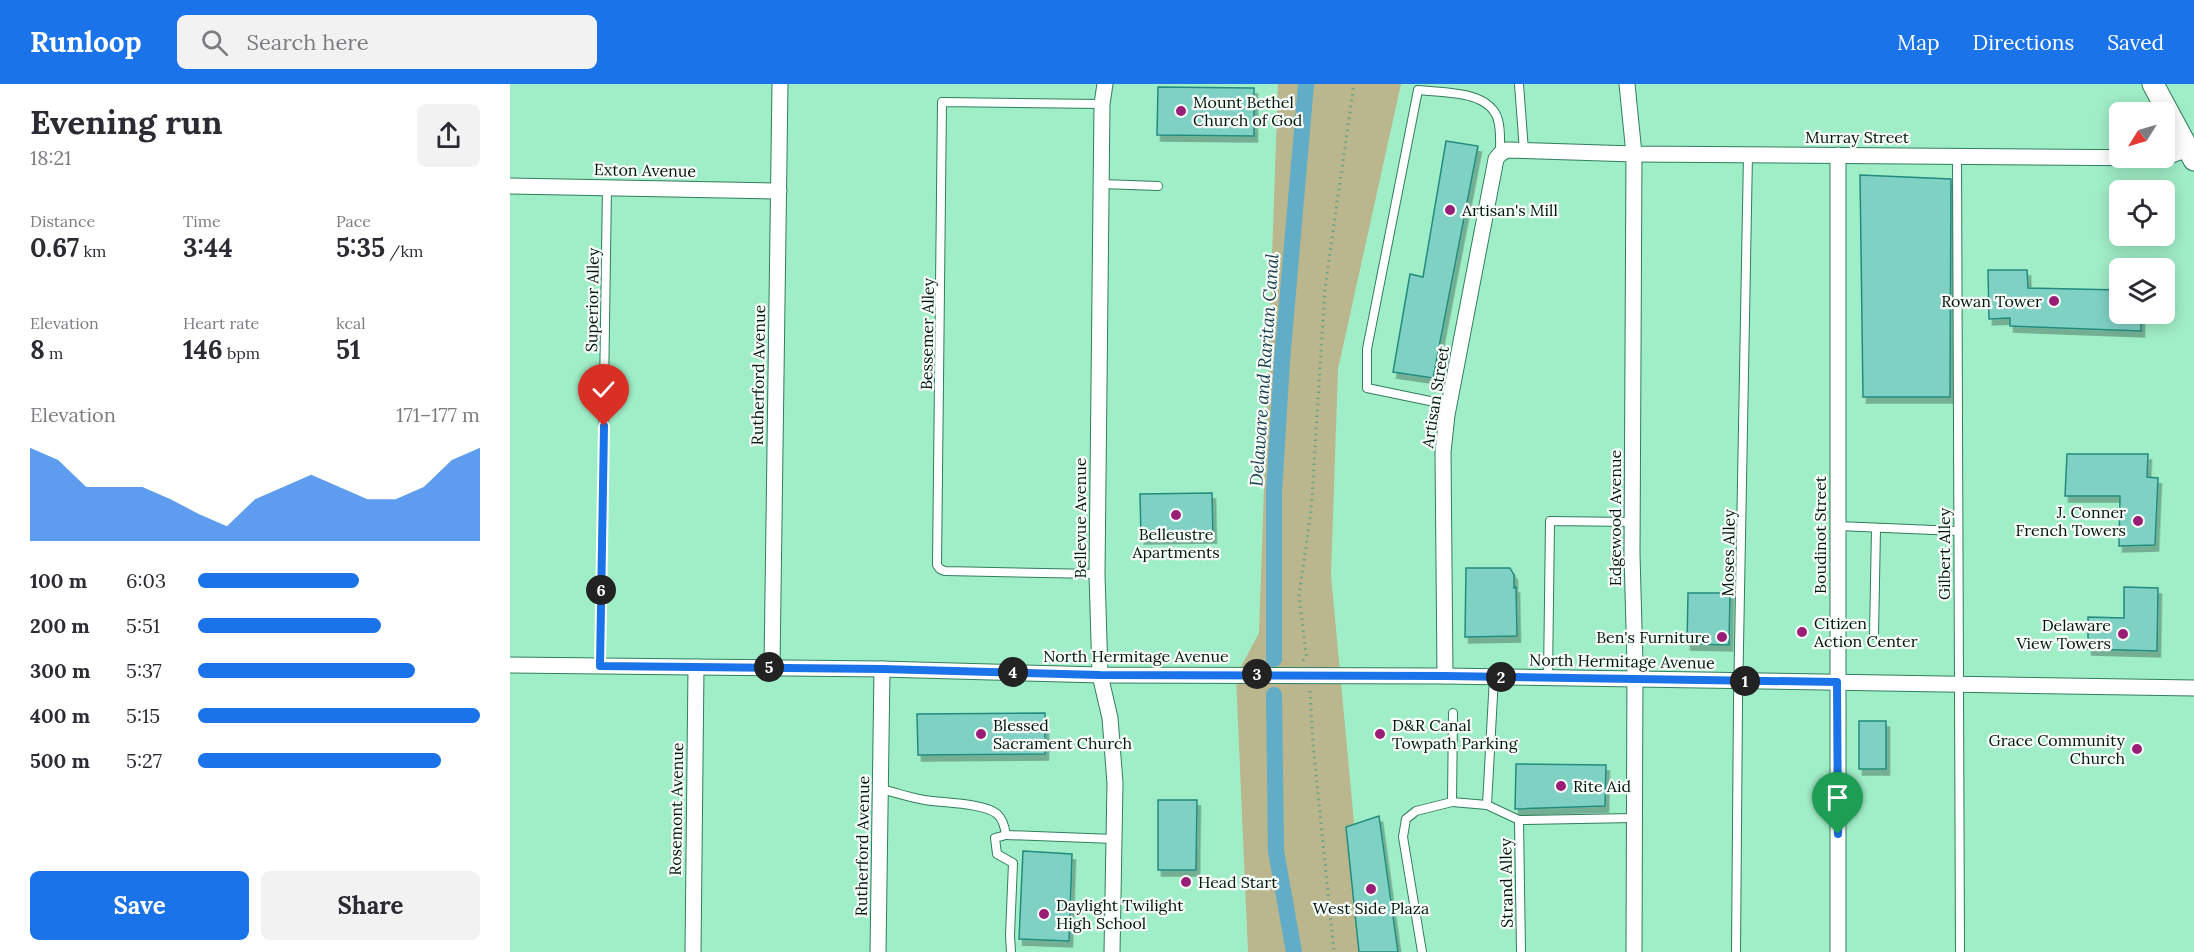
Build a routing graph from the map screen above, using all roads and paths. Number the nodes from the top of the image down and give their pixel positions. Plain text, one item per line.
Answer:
1 (780, 84) edge
2 (1106, 84) edge
3 (1354, 84) edge
4 (1519, 84) edge
5 (1627, 84) edge
6 (2153, 84) edge
7 (1102, 104) junction
8 (1524, 151) junction
9 (2192, 152) edge
10 (1500, 154) junction
11 (1634, 154) junction
12 (1748, 154) junction
13 (1838, 155) junction
14 (1957, 155) junction
15 (1102, 184) junction
16 (510, 186) edge
17 (1158, 186) dead end
18 (607, 188) junction
19 (779, 190) junction
20 (1449, 405) junction
21 (1632, 522) junction
22 (1839, 526) junction
23 (1876, 529) junction
24 (1957, 531) junction
25 (1097, 574) junction
26 (1874, 635) dead end
27 (510, 665) edge
28 (600, 666) junction
29 (696, 667) junction
30 (772, 667) junction
31 (882, 669) junction
32 (1301, 669) junction
33 (1100, 675) junction
34 (1445, 676) junction
35 (1494, 677) junction
36 (1548, 678) junction
37 (1635, 679) junction
38 (1739, 681) junction
39 (1837, 682) junction
40 (1958, 683) junction
41 (2194, 688) edge
42 (1310, 690) dead end
43 (1453, 713) dead end
44 (880, 789) junction
45 (1452, 802) junction
46 (1486, 805) junction
47 (1634, 818) junction
48 (1519, 820) junction
49 (1006, 835) junction
50 (1114, 839) junction
51 (693, 952) edge
52 (878, 952) edge
53 (1011, 952) edge
54 (1112, 952) edge
55 (1334, 952) edge
56 (1422, 952) edge
57 (1521, 952) edge
58 (1634, 952) edge
59 (1736, 952) edge
60 (1838, 952) edge
61 (1960, 952) edge

1 - 19 street, Rutherford Avenue
2 - 7 street, Bellevue Avenue
3 - 32 path
4 - 8 lane
5 - 11 street, Edgewood Avenue
6 - 9 street
7 - 15 street, Bellevue Avenue
7 - 25 lane, Bessemer Alley
8 - 10 street
8 - 11 street, Murray Street
9 - 14 street, Murray Street
10 - 20 street, Artisan Street
10 - 20 lane
11 - 12 street, Murray Street
11 - 21 street, Edgewood Avenue
12 - 13 street, Murray Street
12 - 38 lane, Moses Alley
13 - 14 street, Murray Street
13 - 22 street, Boudinot Street
14 - 24 lane, Gilbert Alley
15 - 17 lane
15 - 25 street, Bellevue Avenue
16 - 18 street, Exton Avenue
18 - 19 street, Exton Avenue
18 - 28 lane, Superior Alley
19 - 30 street, Rutherford Avenue
20 - 34 street, Artisan Street
21 - 36 lane
21 - 37 street, Edgewood Avenue
22 - 23 lane
22 - 39 street, Boudinot Street
23 - 24 lane
23 - 26 lane
24 - 40 lane, Gilbert Alley
25 - 33 street, Bellevue Avenue
27 - 28 street, North Hermitage Avenue
28 - 29 street, North Hermitage Avenue
29 - 30 street, North Hermitage Avenue
29 - 51 street, Rosemont Avenue
30 - 31 street, North Hermitage Avenue
31 - 33 street, North Hermitage Avenue
31 - 44 street, Rutherford Avenue
32 - 33 street, North Hermitage Avenue
32 - 34 street, North Hermitage Avenue
33 - 50 street, Bellevue Avenue
34 - 35 street, North Hermitage Avenue
35 - 36 street, North Hermitage Avenue
35 - 46 lane
36 - 37 street, North Hermitage Avenue
37 - 38 street, North Hermitage Avenue
37 - 47 street, Edgewood Avenue
38 - 39 street, North Hermitage Avenue
38 - 59 lane, Moses Alley
39 - 40 street, North Hermitage Avenue
39 - 60 street, Boudinot Street
40 - 41 street, North Hermitage Avenue
40 - 61 lane, Gilbert Alley
42 - 55 path
43 - 45 lane
44 - 49 lane
44 - 52 street, Rutherford Avenue
45 - 46 lane
45 - 56 lane
46 - 48 lane
47 - 48 lane, Strand Alley
47 - 58 street, Edgewood Avenue
48 - 57 lane, Strand Alley
49 - 50 lane
49 - 53 lane
50 - 54 street, Bellevue Avenue

